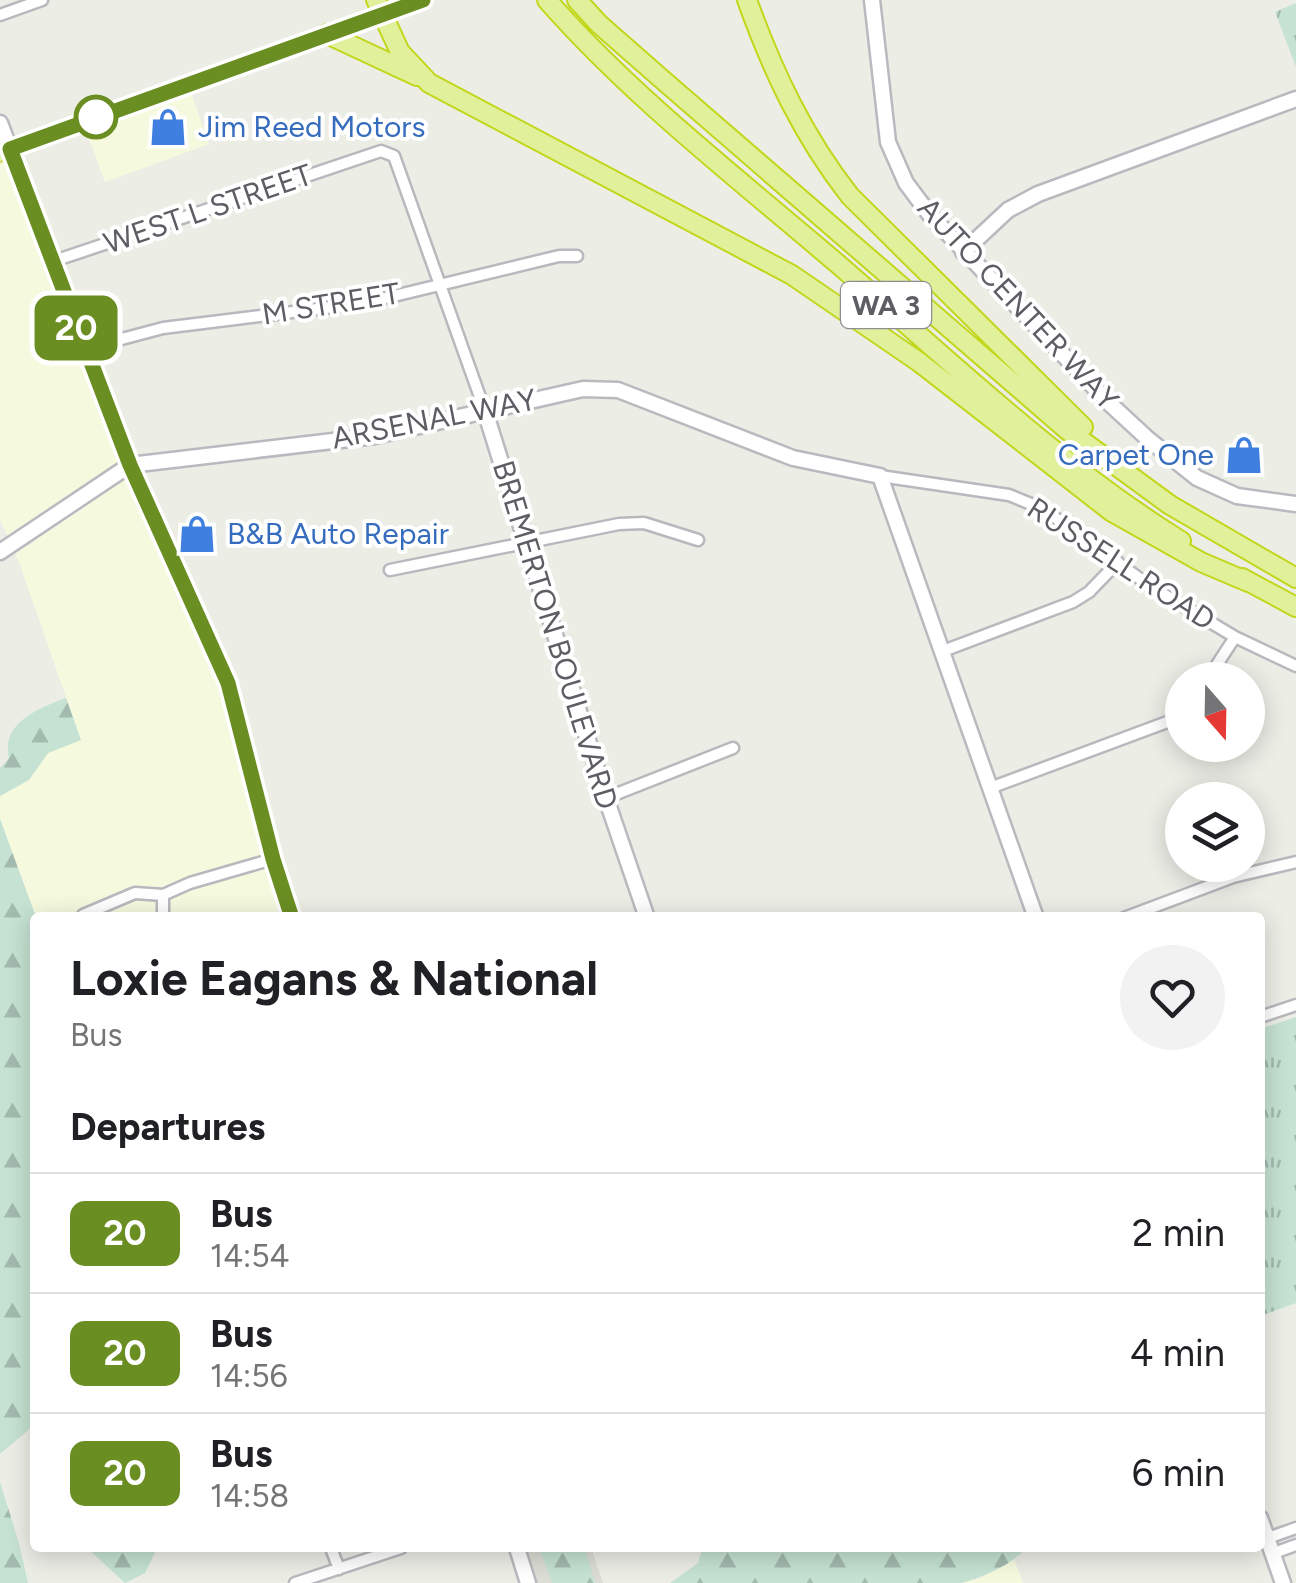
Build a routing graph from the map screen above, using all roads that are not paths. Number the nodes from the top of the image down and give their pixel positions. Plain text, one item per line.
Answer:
1 (42, 0) edge
2 (423, 0) edge
3 (547, 0) edge
4 (578, 0) edge
5 (747, 0) edge
6 (872, 0) edge
7 (379, 7) edge
8 (0, 15) edge
9 (327, 34) junction
10 (429, 83) junction
11 (1296, 99) edge
12 (0, 124) edge
13 (5, 151) edge
14 (365, 157) joint
15 (963, 252) junction
16 (577, 256) dead end
17 (51, 262) junction
18 (442, 285) junction
19 (84, 349) junction
20 (485, 411) junction
21 (130, 465) junction
22 (880, 476) junction
23 (1296, 504) edge
24 (1208, 528) junction
25 (698, 540) dead end
26 (526, 543) junction
27 (0, 552) edge
28 (1118, 562) junction
29 (390, 570) dead end
30 (1296, 578) edge
31 (1248, 582) junction
32 (1296, 607) edge
33 (1236, 637) junction
34 (943, 651) junction
35 (1220, 662) edge
36 (1296, 666) edge
37 (1165, 722) edge
38 (733, 748) dead end
39 (990, 788) junction
40 (606, 798) junction
41 (273, 859) junction
42 (1296, 862) edge
43 (163, 895) junction
44 (92, 912) edge
45 (163, 912) edge
46 (290, 912) edge
47 (645, 912) edge
48 (1034, 912) edge
49 (1140, 912) edge
50 (1296, 1005) edge
51 (1265, 1015) edge
52 (1296, 1528) edge
53 (1265, 1530) edge
54 (1268, 1538) junction
55 (1296, 1545) edge
56 (333, 1552) edge
57 (389, 1552) edge
58 (517, 1552) edge
59 (1274, 1553) junction
60 (339, 1569) junction
61 (300, 1582) edge
62 (528, 1583) edge
63 (1284, 1583) edge

1 - 8 street
2 - 7 main road
3 - 31 highway, WA 3
4 - 24 highway, WA 3
5 - 24 highway
6 - 15 street, AUTO CENTER WAY
7 - 9 main road
7 - 10 highway
9 - 10 highway
9 - 13 main road
10 - 31 highway
11 - 15 street
12 - 13 street
13 - 17 street
14 - 17 street, WEST L STREET
14 - 18 street, BREMERTON BOULEVARD
15 - 23 street, AUTO CENTER WAY
16 - 18 street, M STREET
17 - 19 street
18 - 19 street, M STREET
18 - 20 street, BREMERTON BOULEVARD
19 - 21 street
20 - 21 street, ARSENAL WAY
20 - 22 street, ARSENAL WAY
20 - 26 street, BREMERTON BOULEVARD
21 - 27 street, ARSENAL WAY
21 - 41 street
22 - 28 street, RUSSELL ROAD
22 - 34 street
24 - 30 highway, WA 3
25 - 26 street
26 - 29 street
26 - 40 street, BREMERTON BOULEVARD
28 - 33 street, RUSSELL ROAD
28 - 34 street
31 - 32 highway, WA 3
33 - 35 street
33 - 36 street, RUSSELL ROAD
34 - 39 street
37 - 39 street
38 - 40 street
39 - 48 street
40 - 47 street, BREMERTON BOULEVARD
41 - 43 street
41 - 46 street
42 - 49 street
43 - 44 street
43 - 45 street
50 - 51 street
52 - 54 street
53 - 54 street
54 - 59 street
55 - 59 street
56 - 60 street
57 - 60 street
58 - 62 street
59 - 63 street
60 - 61 street

